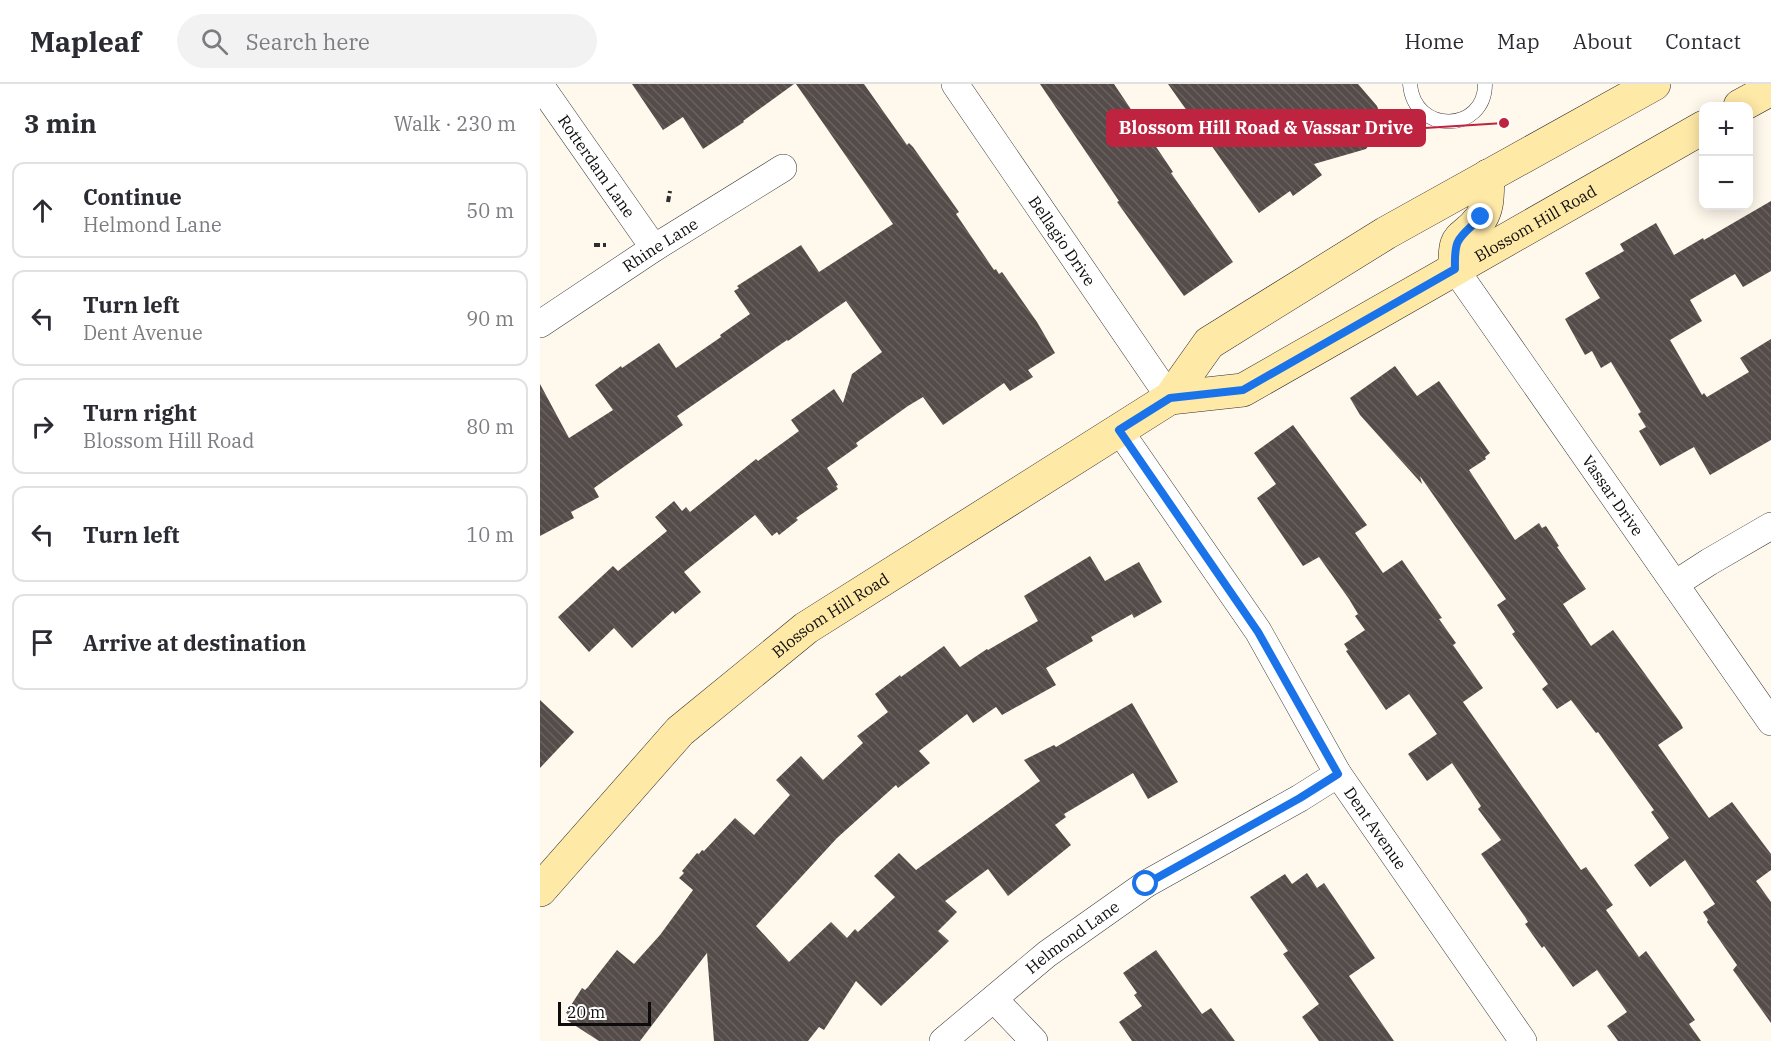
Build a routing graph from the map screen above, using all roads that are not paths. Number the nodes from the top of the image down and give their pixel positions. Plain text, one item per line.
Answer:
1 (955, 84) edge
2 (1410, 84) edge
3 (1485, 84) edge
4 (1654, 84) edge
5 (540, 85) edge
6 (1771, 89) edge
7 (1747, 102) edge
8 (1699, 130) edge
9 (783, 168) dead end
10 (1488, 176) junction
11 (654, 248) junction
12 (1455, 269) junction
13 (540, 324) edge
14 (1170, 398) junction
15 (1119, 430) junction
16 (1771, 526) edge
17 (1675, 584) junction
18 (1771, 722) edge
19 (1338, 774) junction
20 (540, 889) edge
21 (994, 999) junction
22 (943, 1041) edge
23 (1034, 1041) edge
24 (1522, 1041) edge

1 - 14 street, Bellagio Drive
2 - 3 lane
4 - 10 main road, Blossom Hill Road
5 - 11 street, Rotterdam Lane
6 - 7 main road
8 - 12 main road, Blossom Hill Road
9 - 11 street, Rhine Lane
10 - 12 main road
10 - 14 main road, Blossom Hill Road
11 - 13 street, Rhine Lane
12 - 14 main road, Blossom Hill Road
12 - 17 street, Vassar Drive
14 - 15 main road, Blossom Hill Road
15 - 19 street, Dent Avenue
15 - 20 main road, Blossom Hill Road
16 - 17 street
17 - 18 street, Vassar Drive
19 - 21 street, Helmond Lane
19 - 24 street, Dent Avenue
21 - 22 street, Helmond Lane
21 - 23 street

